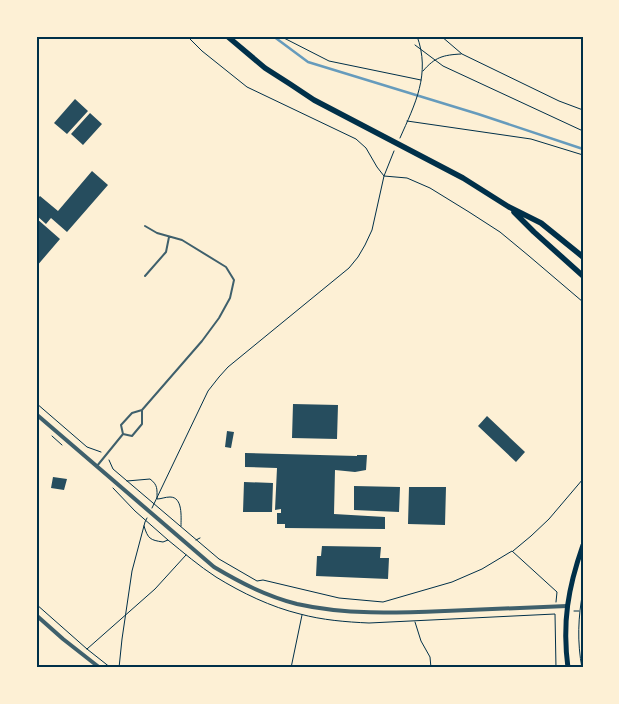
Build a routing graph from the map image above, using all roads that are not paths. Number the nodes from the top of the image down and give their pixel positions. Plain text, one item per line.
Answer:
1 (227, 36) edge
2 (509, 206) junction
3 (145, 226) dead end
4 (169, 237) junction
5 (583, 256) edge
6 (145, 276) dead end
7 (583, 276) edge
8 (142, 410) junction
9 (36, 414) edge
10 (123, 434) junction
11 (97, 466) junction
12 (583, 545) edge
13 (566, 610) junction
14 (36, 615) edge
15 (100, 668) edge
16 (568, 668) edge

1 - 2 main road
2 - 5 main road
2 - 7 main road
3 - 4 lane
4 - 6 lane
4 - 8 lane
8 - 10 lane
8 - 10 lane
9 - 11 street
10 - 11 lane
11 - 13 street
12 - 13 main road
13 - 16 main road
14 - 15 street

